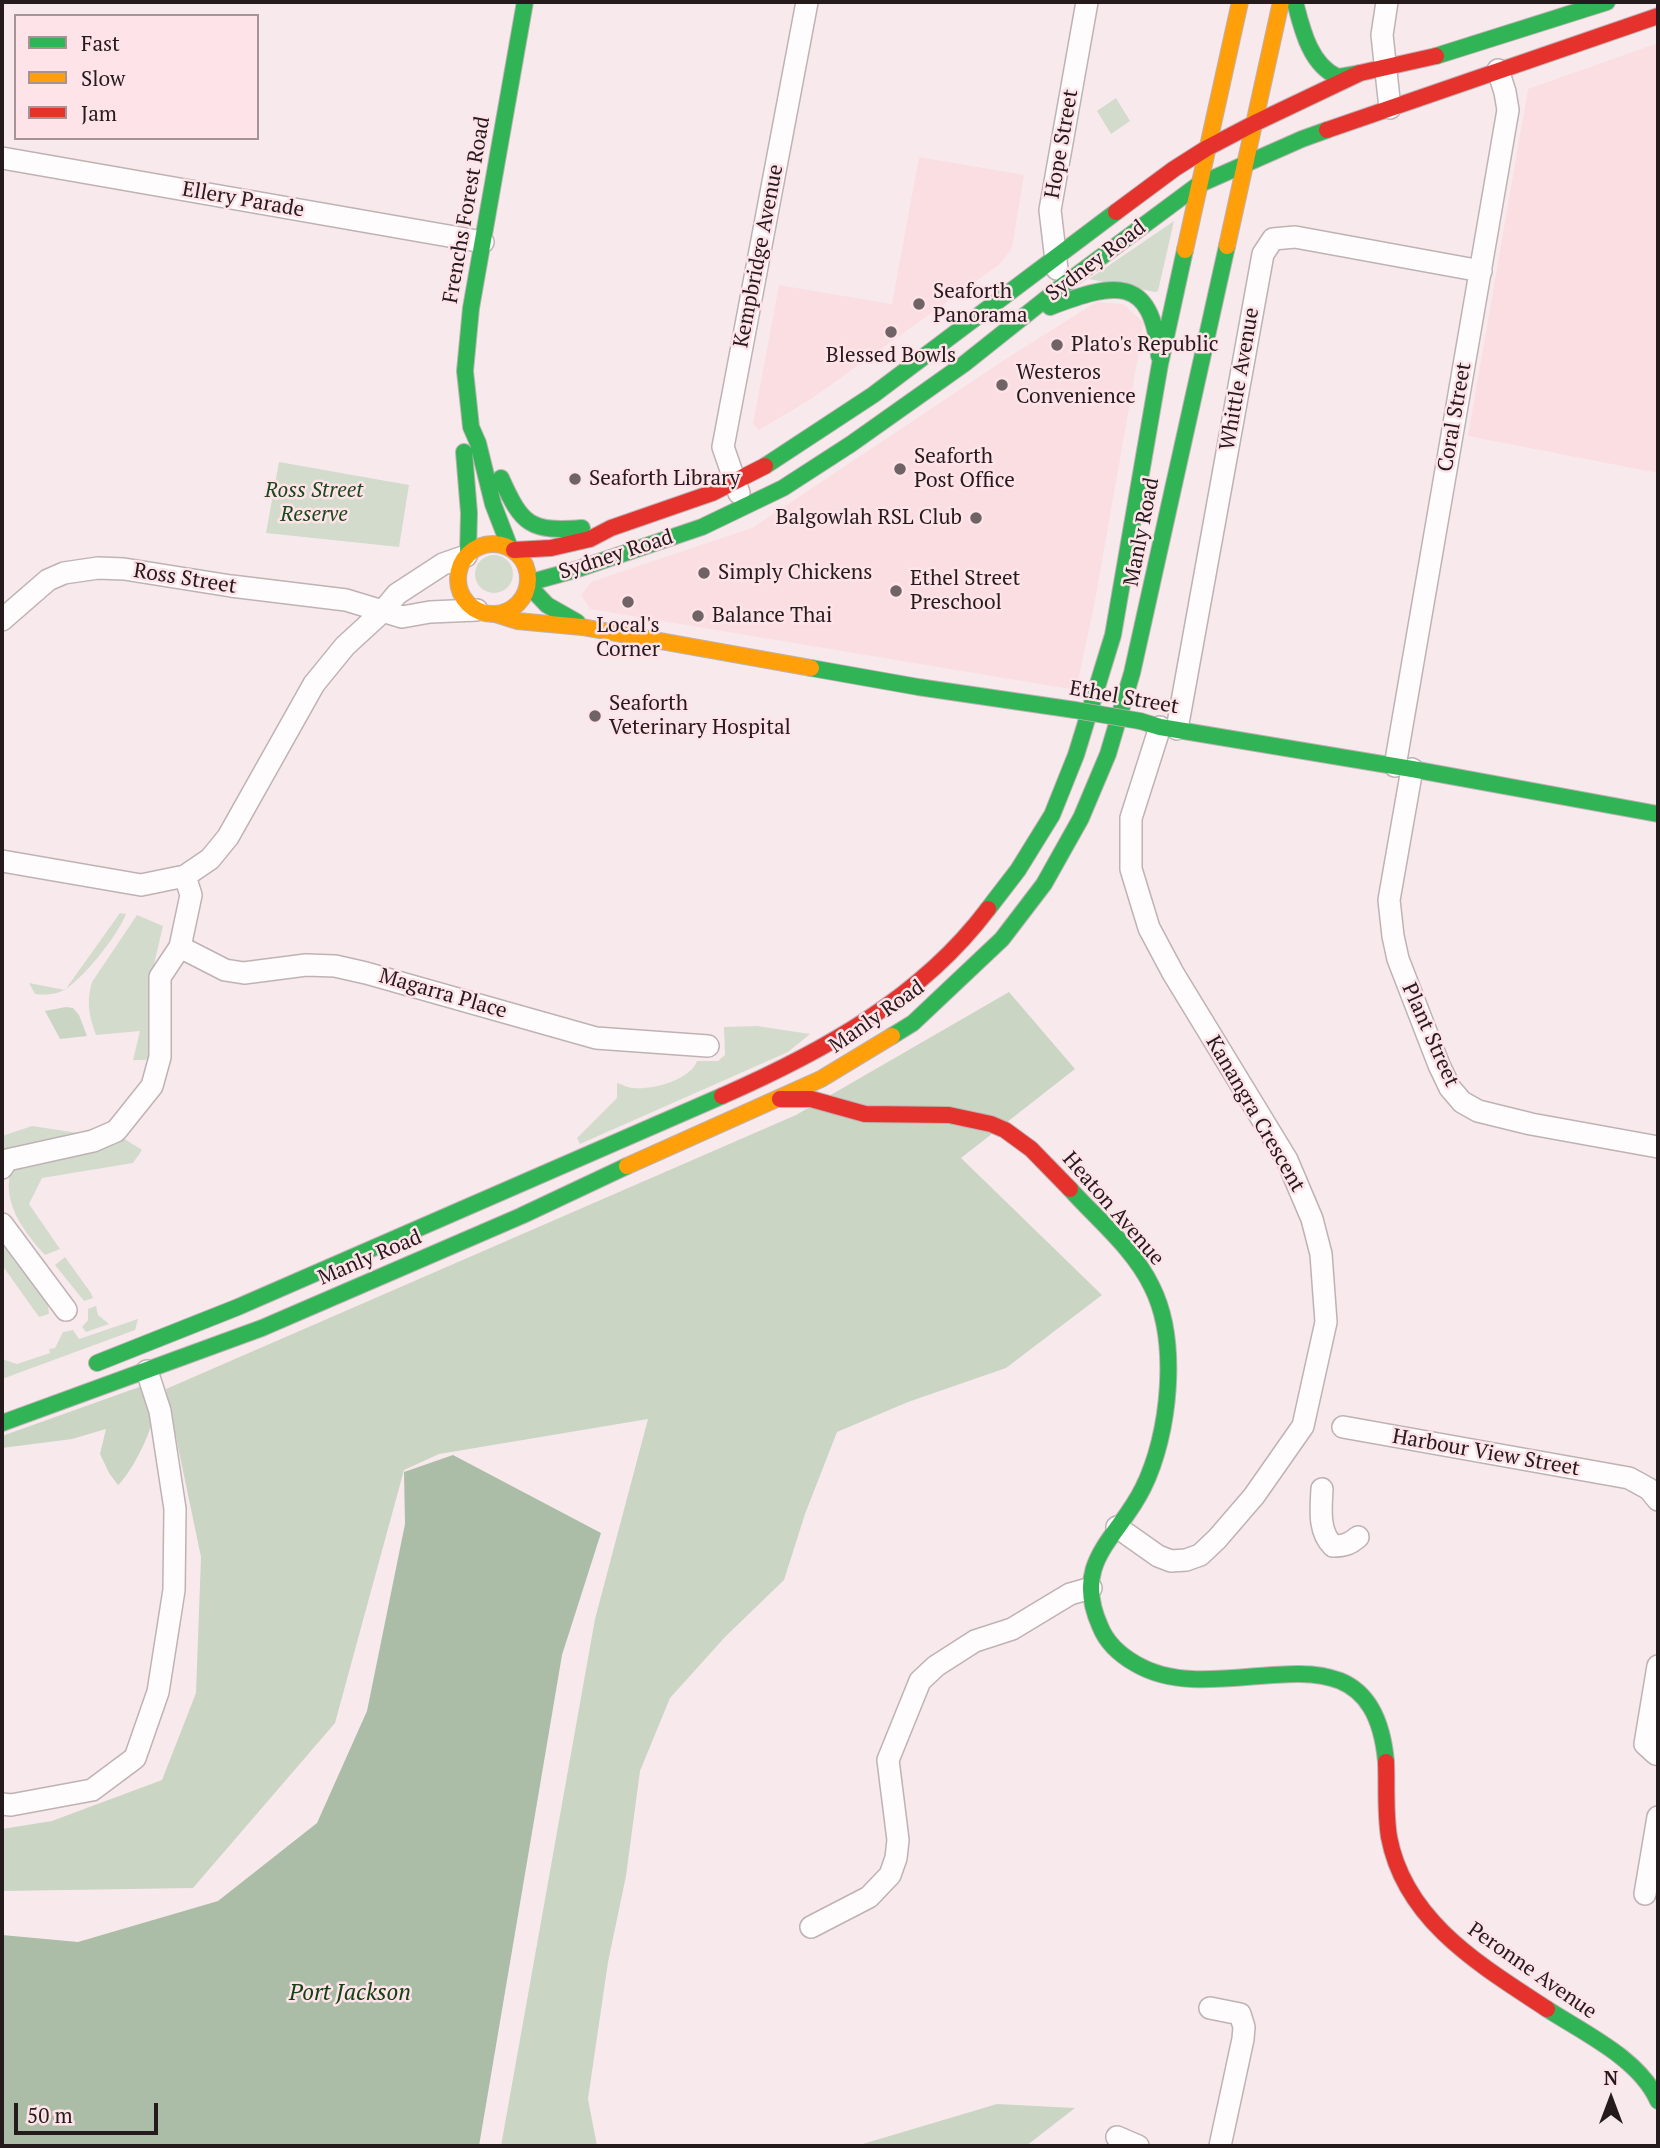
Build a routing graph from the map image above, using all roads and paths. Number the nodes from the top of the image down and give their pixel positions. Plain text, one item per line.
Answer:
1 (526, 2) edge
2 (807, 2) edge
3 (1087, 2) edge
4 (1240, 2) edge
5 (1281, 2) edge
6 (1295, 2) edge
7 (1387, 2) edge
8 (1608, 2) edge
9 (1658, 16) edge
10 (1384, 66) junction
11 (1498, 70) junction
12 (1360, 73) junction
13 (1390, 108) junction
14 (1255, 123) junction
15 (1207, 148) junction
16 (2, 158) edge
17 (1245, 162) junction
18 (1198, 185) junction
19 (483, 242) junction
20 (1054, 258) junction
21 (1480, 271) junction
22 (1062, 286) junction
23 (1023, 317) junction
24 (1160, 364) junction
25 (471, 427) junction
26 (478, 443) junction
27 (734, 480) junction
28 (745, 507) junction
29 (611, 528) junction
30 (512, 549) junction
31 (467, 555) junction
32 (575, 570) junction
33 (528, 584) junction
34 (382, 612) junction
35 (486, 612) junction
36 (2, 620) edge
37 (578, 623) junction
38 (1159, 726) junction
39 (1404, 767) junction
40 (1658, 814) edge
41 (2, 861) edge
42 (186, 876) junction
43 (180, 947) junction
44 (708, 1046) dead end
45 (853, 1061) junction
46 (778, 1099) junction
47 (857, 1112) junction
48 (1658, 1147) edge
49 (2, 1168) edge
50 (2, 1224) edge
51 (66, 1310) dead end
52 (139, 1347) junction
53 (79, 1370) dead end
54 (147, 1371) junction
55 (2, 1423) edge
56 (1343, 1427) dead end
57 (1322, 1489) dead end
58 (1658, 1500) edge
59 (1117, 1527) junction
60 (1358, 1537) dead end
61 (1091, 1588) junction
62 (1658, 1666) edge
63 (1658, 1753) edge
64 (2, 1804) edge
65 (1658, 1817) edge
66 (1644, 1894) dead end
67 (811, 1927) dead end
68 (1210, 2008) dead end
69 (1658, 2101) edge
70 (1117, 2137) dead end
71 (1138, 2146) edge
72 (1220, 2146) edge

1 - 19 main road, Frenchs Forest Road
2 - 27 street, Kempbridge Avenue
3 - 20 street, Hope Street
4 - 15 main road, Manly Road
5 - 14 main road, Manly Road
6 - 12 main road
7 - 10 street
8 - 10 main road, Sydney Road
9 - 11 main road, Sydney Road
10 - 12 main road, Sydney Road
10 - 13 street
11 - 13 main road, Sydney Road
11 - 21 street, Coral Street
12 - 14 main road, Sydney Road
13 - 17 main road, Sydney Road
14 - 15 main road, Sydney Road
14 - 17 main road, Manly Road
15 - 18 main road, Manly Road
15 - 20 main road, Sydney Road
16 - 19 street, Ellery Parade
17 - 18 main road, Sydney Road
17 - 45 main road, Manly Road
18 - 22 main road, Sydney Road
18 - 24 main road, Manly Road
19 - 25 main road, Frenchs Forest Road
20 - 22 street, Hope Street
20 - 27 main road, Sydney Road
21 - 38 street, Whittle Avenue
21 - 39 street, Coral Street
22 - 23 main road, Sydney Road
23 - 24 main road
23 - 28 main road, Sydney Road
24 - 52 main road, Manly Road
25 - 26 main road, Frenchs Forest Road
25 - 31 main road, Frenchs Forest Road
26 - 29 main road
26 - 30 main road, Frenchs Forest Road
27 - 28 street, Kempbridge Avenue
27 - 29 main road, Sydney Road
28 - 32 main road, Sydney Road
29 - 30 main road, Sydney Road
30 - 31 main road
30 - 33 main road
31 - 34 street
31 - 35 main road
32 - 33 main road, Sydney Road
32 - 37 main road
33 - 35 main road
33 - 37 main road, Ethel Street
34 - 35 street
34 - 36 street, Ross Street
34 - 42 street
35 - 37 main road, Ethel Street
37 - 38 main road, Ethel Street, bridge
38 - 39 main road, Ethel Street
38 - 59 street, Kanangra Crescent
39 - 40 main road, Ethel Street
39 - 48 street, Plant Street
41 - 42 street
42 - 43 street
43 - 44 street, Magarra Place
43 - 49 street
45 - 46 main road, Manly Road
45 - 47 main road
46 - 47 main road, Heaton Avenue
46 - 54 main road, Manly Road
47 - 59 main road, Heaton Avenue
50 - 51 street
52 - 53 main road, Manly Road
52 - 54 main road
54 - 55 main road, Manly Road
54 - 64 street
56 - 58 street, Harbour View Street
57 - 60 street
59 - 61 main road, Heaton Avenue
61 - 67 street
61 - 69 main road, Peronne Avenue
62 - 63 street
65 - 66 street
68 - 72 street
70 - 71 street

